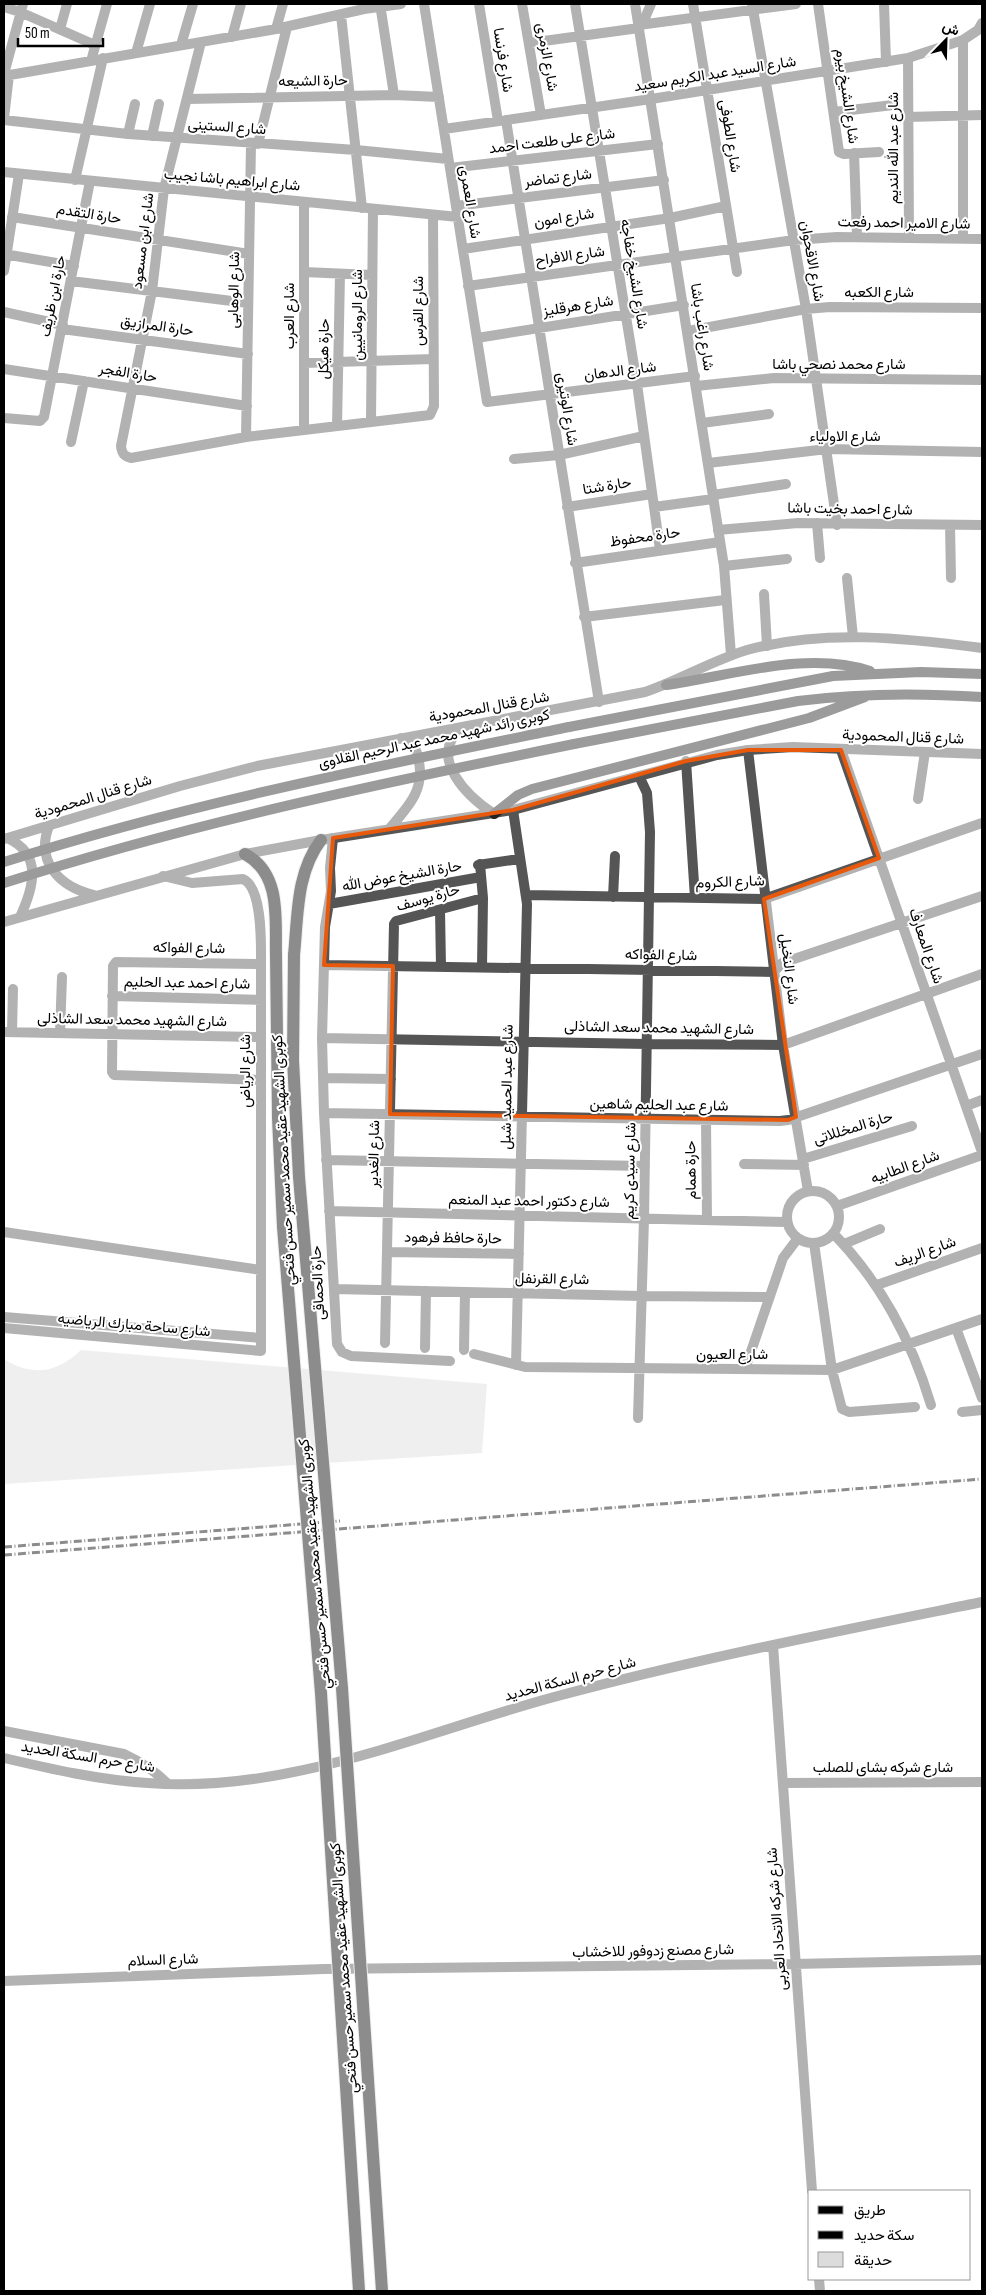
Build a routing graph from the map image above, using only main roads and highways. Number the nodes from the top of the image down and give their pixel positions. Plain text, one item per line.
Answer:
1 (876, 673) junction
2 (982, 674) edge
3 (666, 685) road end
4 (870, 695) junction
5 (982, 698) edge
6 (494, 814) road end
7 (327, 839) road end
8 (246, 854) road end
9 (4, 862) edge
10 (4, 883) edge
11 (359, 2291) edge
12 (382, 2291) edge

1 - 2 main road
1 - 3 main road
1 - 9 main road, كوبرى رائد شهيد محمد عبد الرحيم القلاوى, bridge
4 - 5 main road
4 - 6 main road
4 - 10 main road, bridge
7 - 12 main road, كوبرى الشهيد عقيد محمد سمير حسن فتحي, bridge
8 - 11 main road, كوبرى الشهيد عقيد محمد سمير حسن فتحي, bridge

